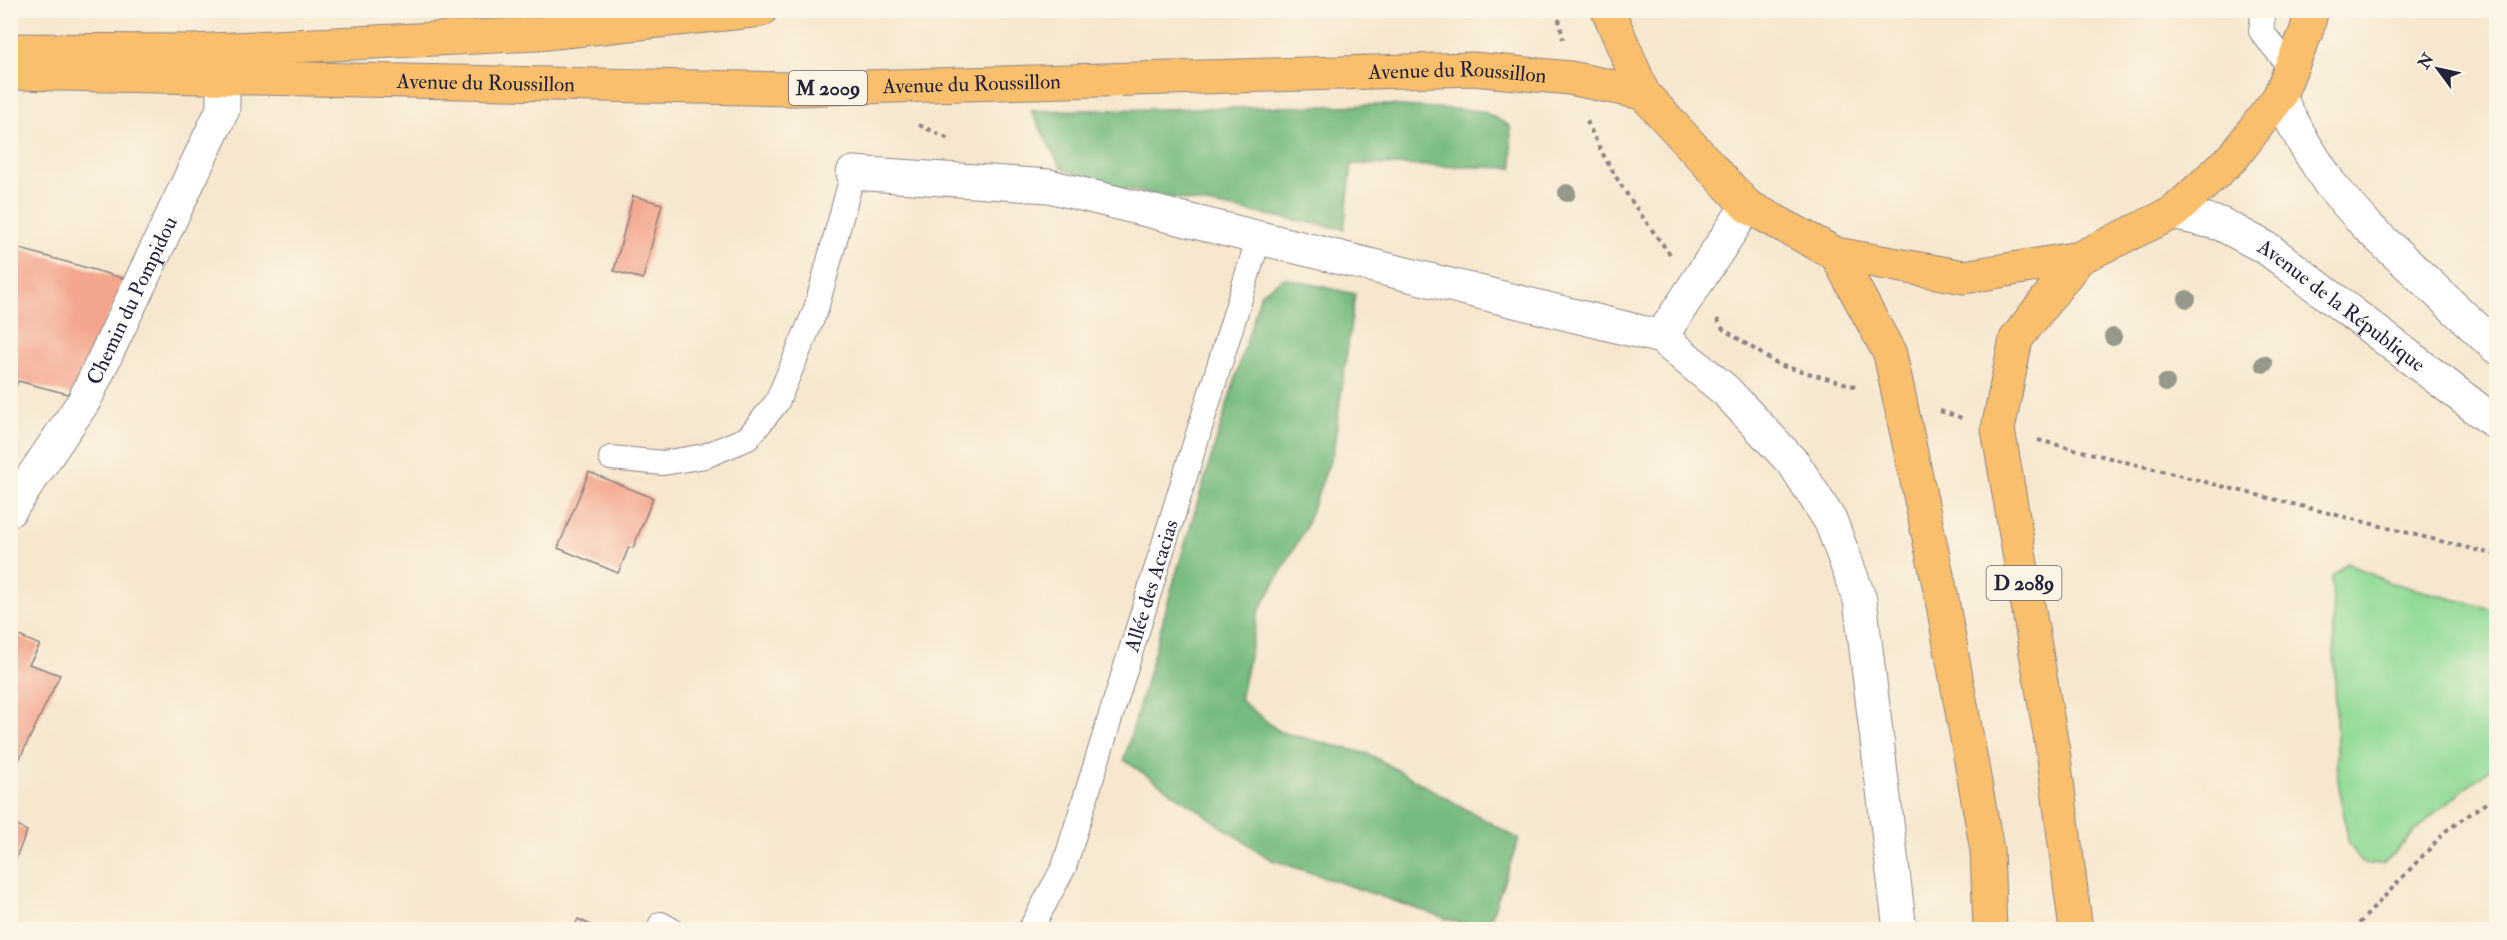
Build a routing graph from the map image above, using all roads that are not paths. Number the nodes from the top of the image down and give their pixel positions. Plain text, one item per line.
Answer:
1 (761, 10) edge
2 (1608, 10) edge
3 (2264, 10) edge
4 (2312, 10) edge
5 (10, 50) edge
6 (10, 73) edge
7 (223, 78) junction
8 (2285, 82) junction
9 (1643, 93) junction
10 (853, 174) joint
11 (1747, 206) junction
12 (2172, 213) junction
13 (1259, 237) junction
14 (1836, 254) junction
15 (2079, 258) junction
16 (1661, 337) junction
17 (2496, 347) edge
18 (2496, 423) edge
19 (611, 458) dead end
20 (10, 510) edge
21 (1030, 930) edge
22 (1900, 930) edge
23 (1990, 930) edge
24 (2076, 930) edge

1 - 5 main road
2 - 9 main road
3 - 8 lane
4 - 8 main road
6 - 7 main road, Avenue du Roussillon / M 2009
7 - 9 main road, Avenue du Roussillon / M 2009
7 - 20 street, Chemin du Pompidou
8 - 12 main road
8 - 17 street
9 - 11 main road
10 - 13 street
10 - 19 lane
11 - 14 main road
11 - 16 street
12 - 15 main road
12 - 18 street, Avenue de la République
13 - 16 street
13 - 21 lane, Allée des Acacias
14 - 15 main road
14 - 23 main road
15 - 24 main road, D 2089
16 - 22 street

